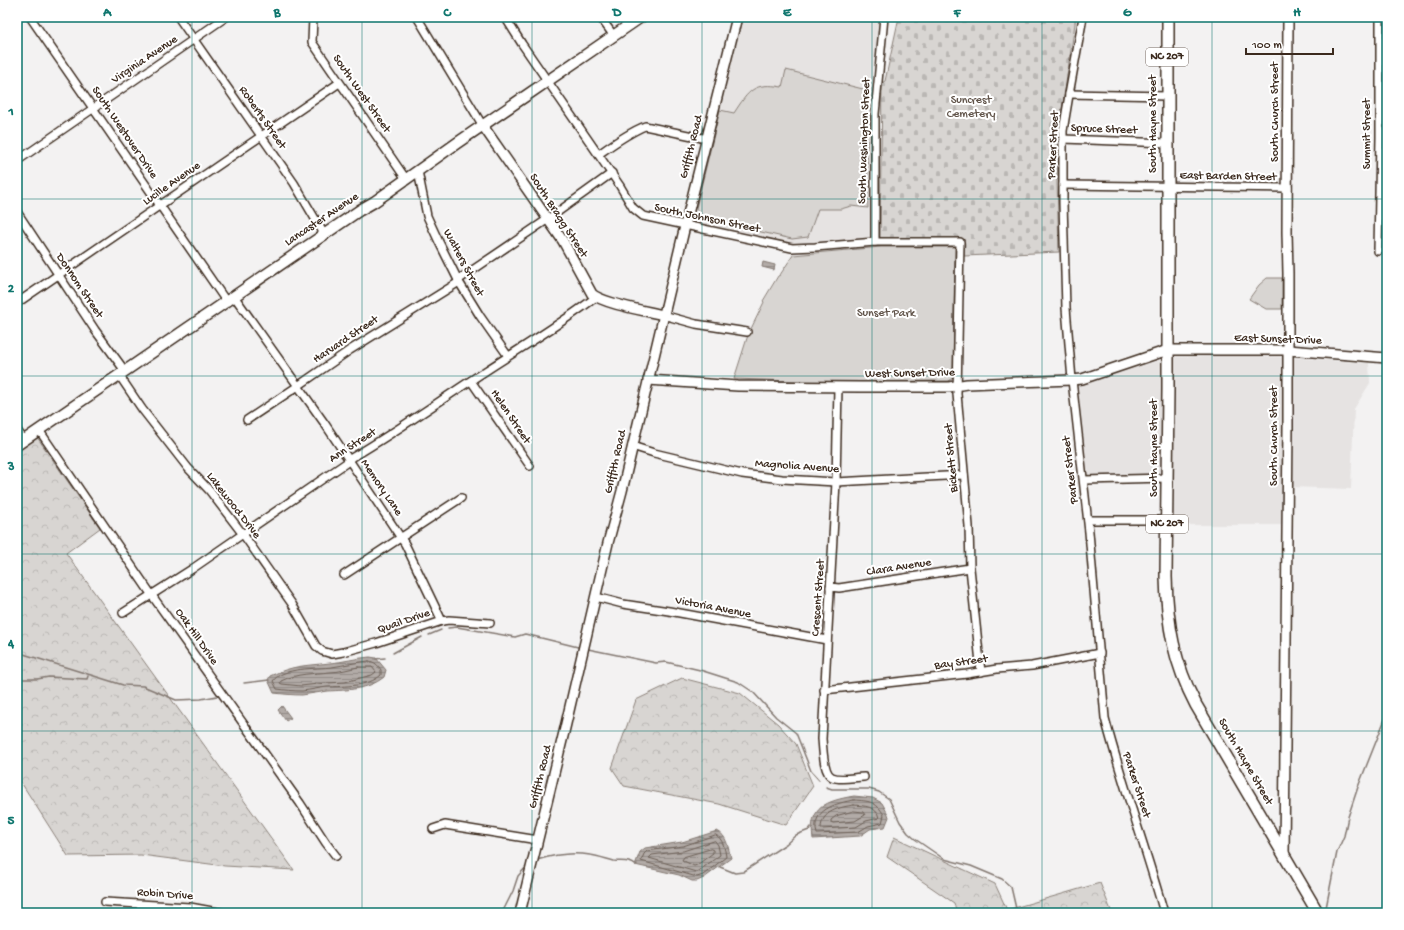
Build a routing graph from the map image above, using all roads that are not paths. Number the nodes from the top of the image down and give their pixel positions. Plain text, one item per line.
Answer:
1 (30, 17) edge
2 (178, 17) edge
3 (226, 17) edge
4 (313, 17) edge
5 (417, 17) edge
6 (505, 17) edge
7 (600, 17) edge
8 (641, 17) edge
9 (737, 17) edge
10 (884, 17) edge
11 (1083, 17) edge
12 (1168, 17) edge
13 (1288, 17) edge
14 (1380, 17) edge
15 (614, 36) junction
16 (194, 40) junction
17 (548, 81) junction
18 (339, 83) junction
19 (1069, 94) junction
20 (1167, 96) junction
21 (94, 109) junction
22 (483, 126) junction
23 (260, 136) junction
24 (707, 139) junction
25 (1063, 139) junction
26 (1168, 143) junction
27 (599, 154) junction
28 (17, 161) edge
29 (418, 171) junction
30 (612, 173) junction
31 (406, 179) junction
32 (1063, 186) junction
33 (1168, 187) junction
34 (1288, 188) junction
35 (161, 205) junction
36 (17, 212) edge
37 (548, 219) junction
38 (685, 226) junction
39 (324, 234) junction
40 (875, 242) junction
41 (960, 242) joint
42 (1378, 251) dead end
43 (59, 275) junction
44 (458, 281) junction
45 (596, 297) junction
46 (230, 299) junction
47 (17, 303) edge
48 (663, 315) junction
49 (747, 332) dead end
50 (1168, 350) junction
51 (1288, 350) junction
52 (508, 356) junction
53 (1387, 358) edge
54 (122, 373) junction
55 (648, 380) junction
56 (1072, 380) junction
57 (471, 381) junction
58 (298, 386) junction
59 (958, 386) junction
60 (838, 387) junction
61 (247, 420) dead end
62 (17, 430) edge
63 (39, 430) junction
64 (21, 442) edge
65 (632, 446) junction
66 (349, 461) junction
67 (530, 466) dead end
68 (964, 475) junction
69 (1168, 478) junction
70 (1084, 480) junction
71 (836, 482) junction
72 (461, 498) dead end
73 (1088, 520) junction
74 (1167, 520) junction
75 (243, 534) junction
76 (401, 538) junction
77 (970, 568) junction
78 (344, 575) dead end
79 (830, 587) junction
80 (151, 594) junction
81 (596, 597) junction
82 (123, 614) dead end
83 (442, 621) junction
84 (490, 623) dead end
85 (827, 640) junction
86 (326, 653) joint
87 (1100, 653) junction
88 (980, 672) junction
89 (824, 690) junction
90 (864, 777) dead end
91 (433, 830) dead end
92 (538, 840) junction
93 (336, 856) dead end
94 (1284, 856) junction
95 (105, 902) dead end
96 (223, 913) edge
97 (520, 913) edge
98 (1164, 913) edge
99 (1318, 913) edge

1 - 21 street, South Westover Drive
2 - 16 street, Roberts Street
3 - 16 street, Virginia Avenue
4 - 18 street, South West Street
5 - 22 street, South Bragg Street
6 - 17 street, South Johnson Street
7 - 15 street
8 - 15 main road, Lancaster Avenue
9 - 24 street, Griffith Road
10 - 40 street, South Washington Street
11 - 19 street, Parker Street
12 - 20 main road, South Hayne Street / NC 207
13 - 34 street, South Church Street
14 - 42 street, Summit Street
15 - 17 main road, Lancaster Avenue
16 - 21 street, Virginia Avenue
16 - 23 street, Roberts Street
17 - 22 main road, Lancaster Avenue
17 - 27 street, South Johnson Street
18 - 23 street, Lucille Avenue
18 - 31 street, South West Street
19 - 20 street
19 - 25 street, Parker Street
20 - 26 main road, South Hayne Street / NC 207
21 - 28 street, Virginia Avenue
21 - 35 street, South Westover Drive
22 - 29 main road, Lancaster Avenue
22 - 37 street, South Bragg Street
23 - 35 street, Lucille Avenue
23 - 39 street, Roberts Street
24 - 27 street
24 - 38 street, Griffith Road
25 - 26 street, Spruce Street
25 - 32 street, Parker Street
26 - 33 main road, South Hayne Street / NC 207
27 - 30 street, South Johnson Street
29 - 31 main road, Lancaster Avenue
29 - 44 street, Walters Street
30 - 37 street, Harvard Street
30 - 38 street, South Johnson Street
31 - 39 main road, Lancaster Avenue
32 - 33 street, East Barden Street
32 - 56 street, Parker Street
33 - 34 street, East Barden Street
33 - 50 main road, South Hayne Street / NC 207
34 - 51 street, South Church Street
35 - 43 street, Lucille Avenue
35 - 46 street, South Westover Drive
36 - 43 street, Donnom Street
37 - 44 street, Harvard Street
37 - 45 street, South Bragg Street
38 - 40 street, South Johnson Street
38 - 48 street, Griffith Road
39 - 46 main road, Lancaster Avenue
40 - 41 street, South Johnson Street
41 - 59 street, Bickett Street
43 - 47 street, Lucille Avenue
43 - 54 street, Donnom Street
44 - 52 street, Walters Street
44 - 58 street, Harvard Street
45 - 48 street
45 - 52 street, Ann Street
46 - 54 main road, Lancaster Avenue
46 - 58 street, Memory Lane
48 - 49 street
48 - 55 street, Griffith Road
50 - 51 street, East Sunset Drive
50 - 56 street, West Sunset Drive
50 - 69 main road, South Hayne Street / NC 207
51 - 53 street, East Sunset Drive
51 - 94 street, South Church Street
52 - 57 street, Ann Street
54 - 63 main road, Lancaster Avenue
54 - 75 street, Lakewood Drive
55 - 60 street, West Sunset Drive
55 - 65 street, Griffith Road
56 - 59 street, West Sunset Drive
56 - 70 street, Parker Street
57 - 66 street, Ann Street
57 - 67 street, Helen Street
58 - 61 street, Harvard Street
58 - 66 street, Memory Lane
59 - 60 street, West Sunset Drive
59 - 68 street, Bickett Street
60 - 71 street, Crescent Street
62 - 64 street
63 - 64 main road, Lancaster Avenue
63 - 80 street, Oak Hill Drive
65 - 71 street, Magnolia Avenue
65 - 81 street, Griffith Road
66 - 75 street, Ann Street
66 - 76 street, Memory Lane
68 - 71 street, Magnolia Avenue
68 - 77 street, Bickett Street
69 - 70 street
69 - 74 main road, South Hayne Street / NC 207
70 - 73 street, Parker Street
71 - 79 street, Crescent Street
72 - 76 street
73 - 74 street
73 - 87 street, Parker Street
74 - 94 main road, South Hayne Street / NC 207
75 - 80 street, Ann Street
75 - 86 street, Lakewood Drive
76 - 78 street
76 - 83 street, Memory Lane
77 - 79 street, Clara Avenue
77 - 88 street, Bickett Street
79 - 85 street, Crescent Street
80 - 82 street, Ann Street
80 - 93 street, Oak Hill Drive
81 - 85 street, Victoria Avenue
81 - 92 street, Griffith Road
83 - 84 street, Quail Drive
83 - 86 street, Quail Drive
85 - 89 street, Crescent Street
87 - 88 street, Bay Street
87 - 98 street, Parker Street
88 - 89 street, Bay Street
89 - 90 street, Crescent Street
91 - 92 street
92 - 97 street, Griffith Road
94 - 99 main road, South Hayne Street / NC 207
95 - 96 street, Robin Drive

